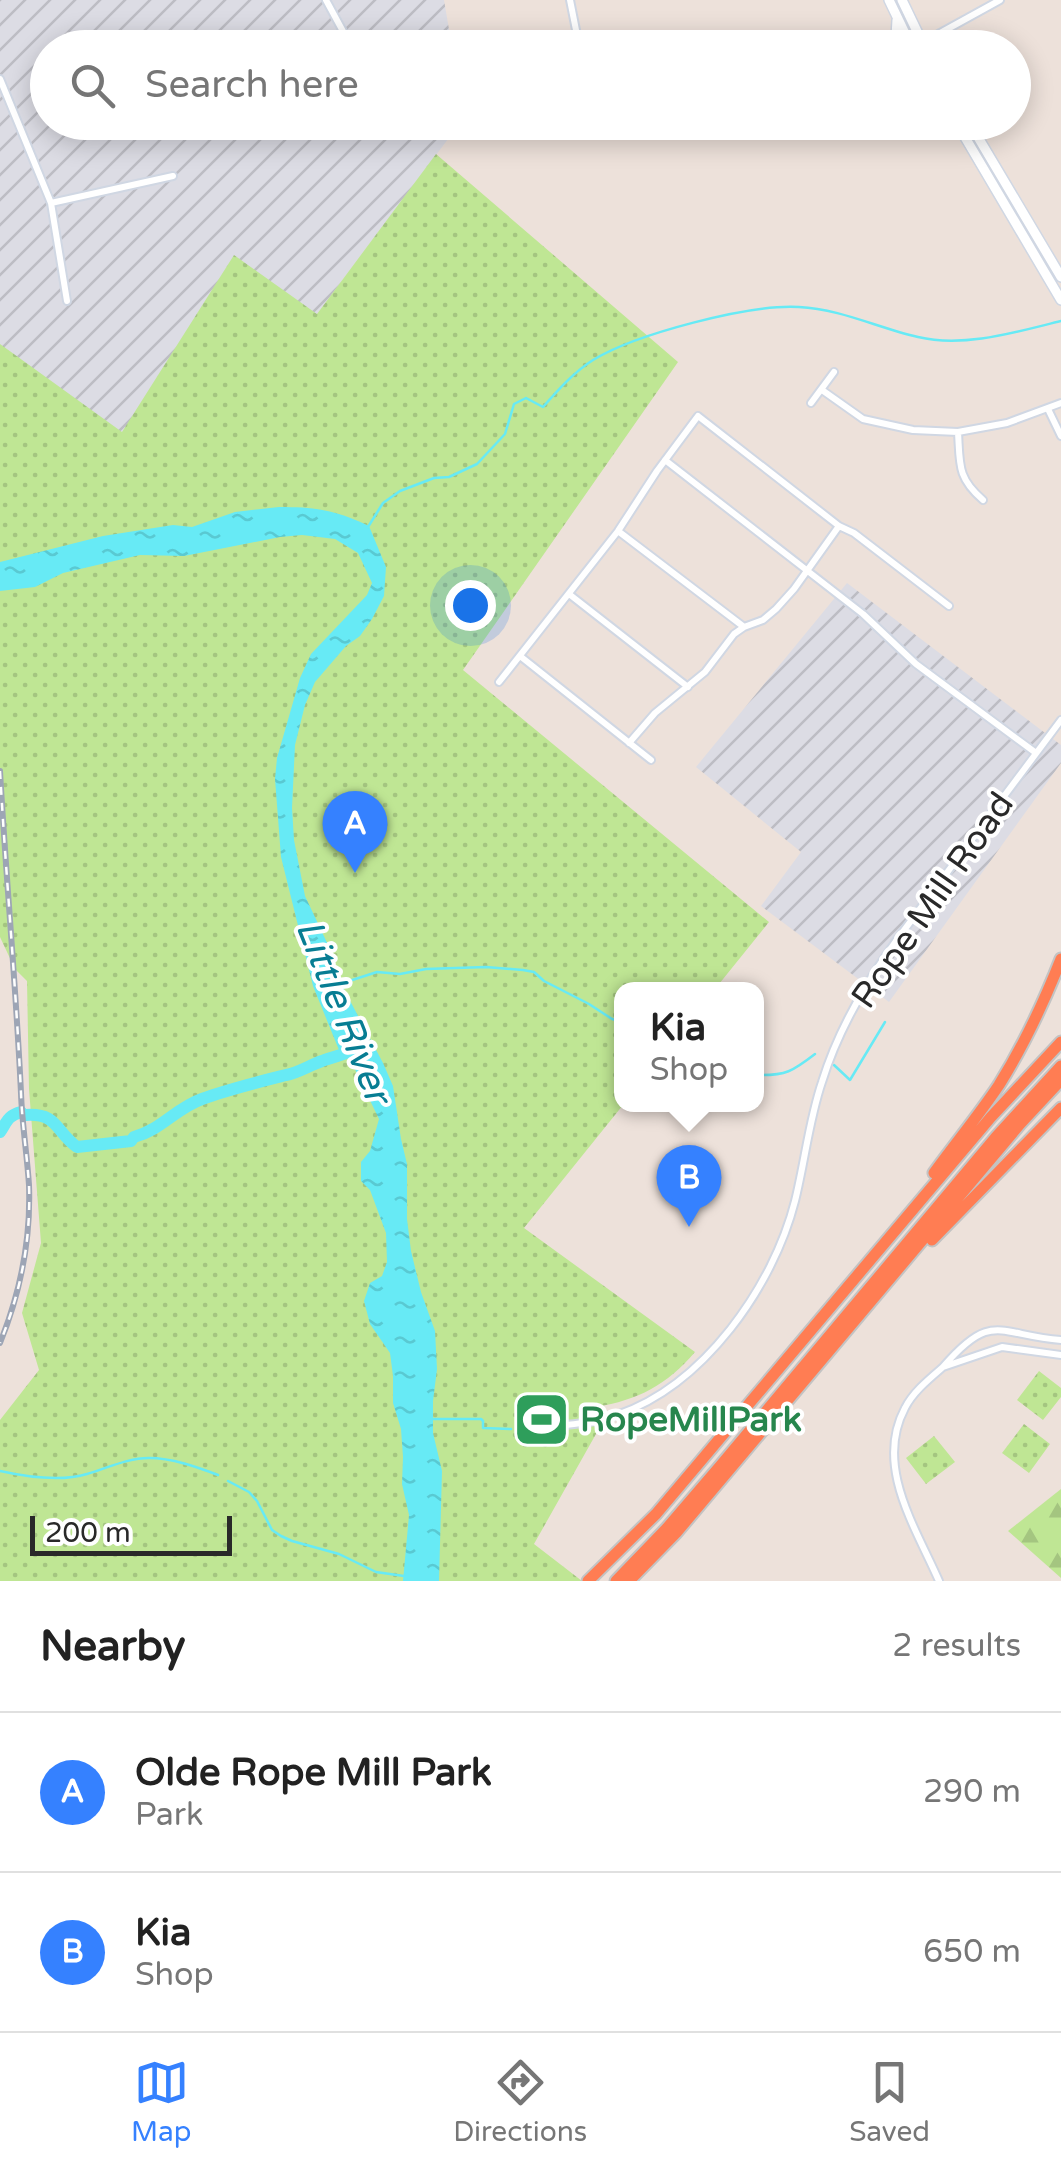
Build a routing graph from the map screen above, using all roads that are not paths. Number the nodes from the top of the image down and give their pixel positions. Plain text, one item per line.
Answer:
1 (326, 0) edge
2 (570, 0) edge
3 (889, 0) edge
4 (902, 0) edge
5 (1000, 0) edge
6 (897, 18) junction
7 (342, 30) edge
8 (575, 30) edge
9 (896, 30) edge
10 (906, 30) edge
11 (912, 30) edge
12 (947, 30) edge
13 (0, 80) edge
14 (967, 140) edge
15 (980, 140) edge
16 (173, 176) dead end
17 (51, 203) junction
18 (1061, 277) edge
19 (1061, 300) edge
20 (67, 301) dead end
21 (834, 372) dead end
22 (822, 390) junction
23 (811, 403) dead end
24 (1061, 403) edge
25 (1048, 409) junction
26 (958, 432) junction
27 (1061, 436) edge
28 (665, 460) junction
29 (984, 500) dead end
30 (839, 526) junction
31 (618, 530) junction
32 (806, 571) junction
33 (569, 594) junction
34 (949, 606) dead end
35 (744, 627) junction
36 (520, 656) junction
37 (500, 682) dead end
38 (688, 687) junction
39 (1061, 720) edge
40 (629, 743) junction
41 (1036, 753) junction
42 (651, 760) dead end
43 (1061, 958) edge
44 (1061, 1042) edge
45 (1061, 1066) edge
46 (1061, 1080) edge
47 (1061, 1108) edge
48 (892, 1235) junction
49 (895, 1273) junction
50 (1061, 1340) edge
51 (1061, 1356) edge
52 (942, 1367) junction
53 (542, 1428) dead end
54 (588, 1581) edge
55 (616, 1581) edge
56 (629, 1581) edge
57 (939, 1581) edge

1 - 7 street
2 - 8 street
3 - 6 main road
4 - 11 main road
5 - 12 street
6 - 9 main road
6 - 10 main road
13 - 17 street
14 - 19 main road
15 - 18 main road
16 - 17 street
17 - 20 street
21 - 22 street
22 - 23 street
22 - 26 street
24 - 25 street
25 - 26 street
25 - 27 street
26 - 29 street
28 - 30 street
28 - 31 street
28 - 32 street
30 - 32 street
30 - 34 street
31 - 33 street
31 - 35 street
32 - 35 street
32 - 41 street
33 - 36 street
33 - 38 street
35 - 38 street
36 - 37 street
36 - 40 street
38 - 40 street
39 - 41 street, Rope Mill Road
40 - 42 street
41 - 53 street, Rope Mill Road
43 - 48 highway
44 - 48 highway
45 - 55 highway
46 - 49 highway
47 - 49 highway
48 - 54 highway
49 - 56 highway
50 - 52 street
51 - 52 street
52 - 57 street

